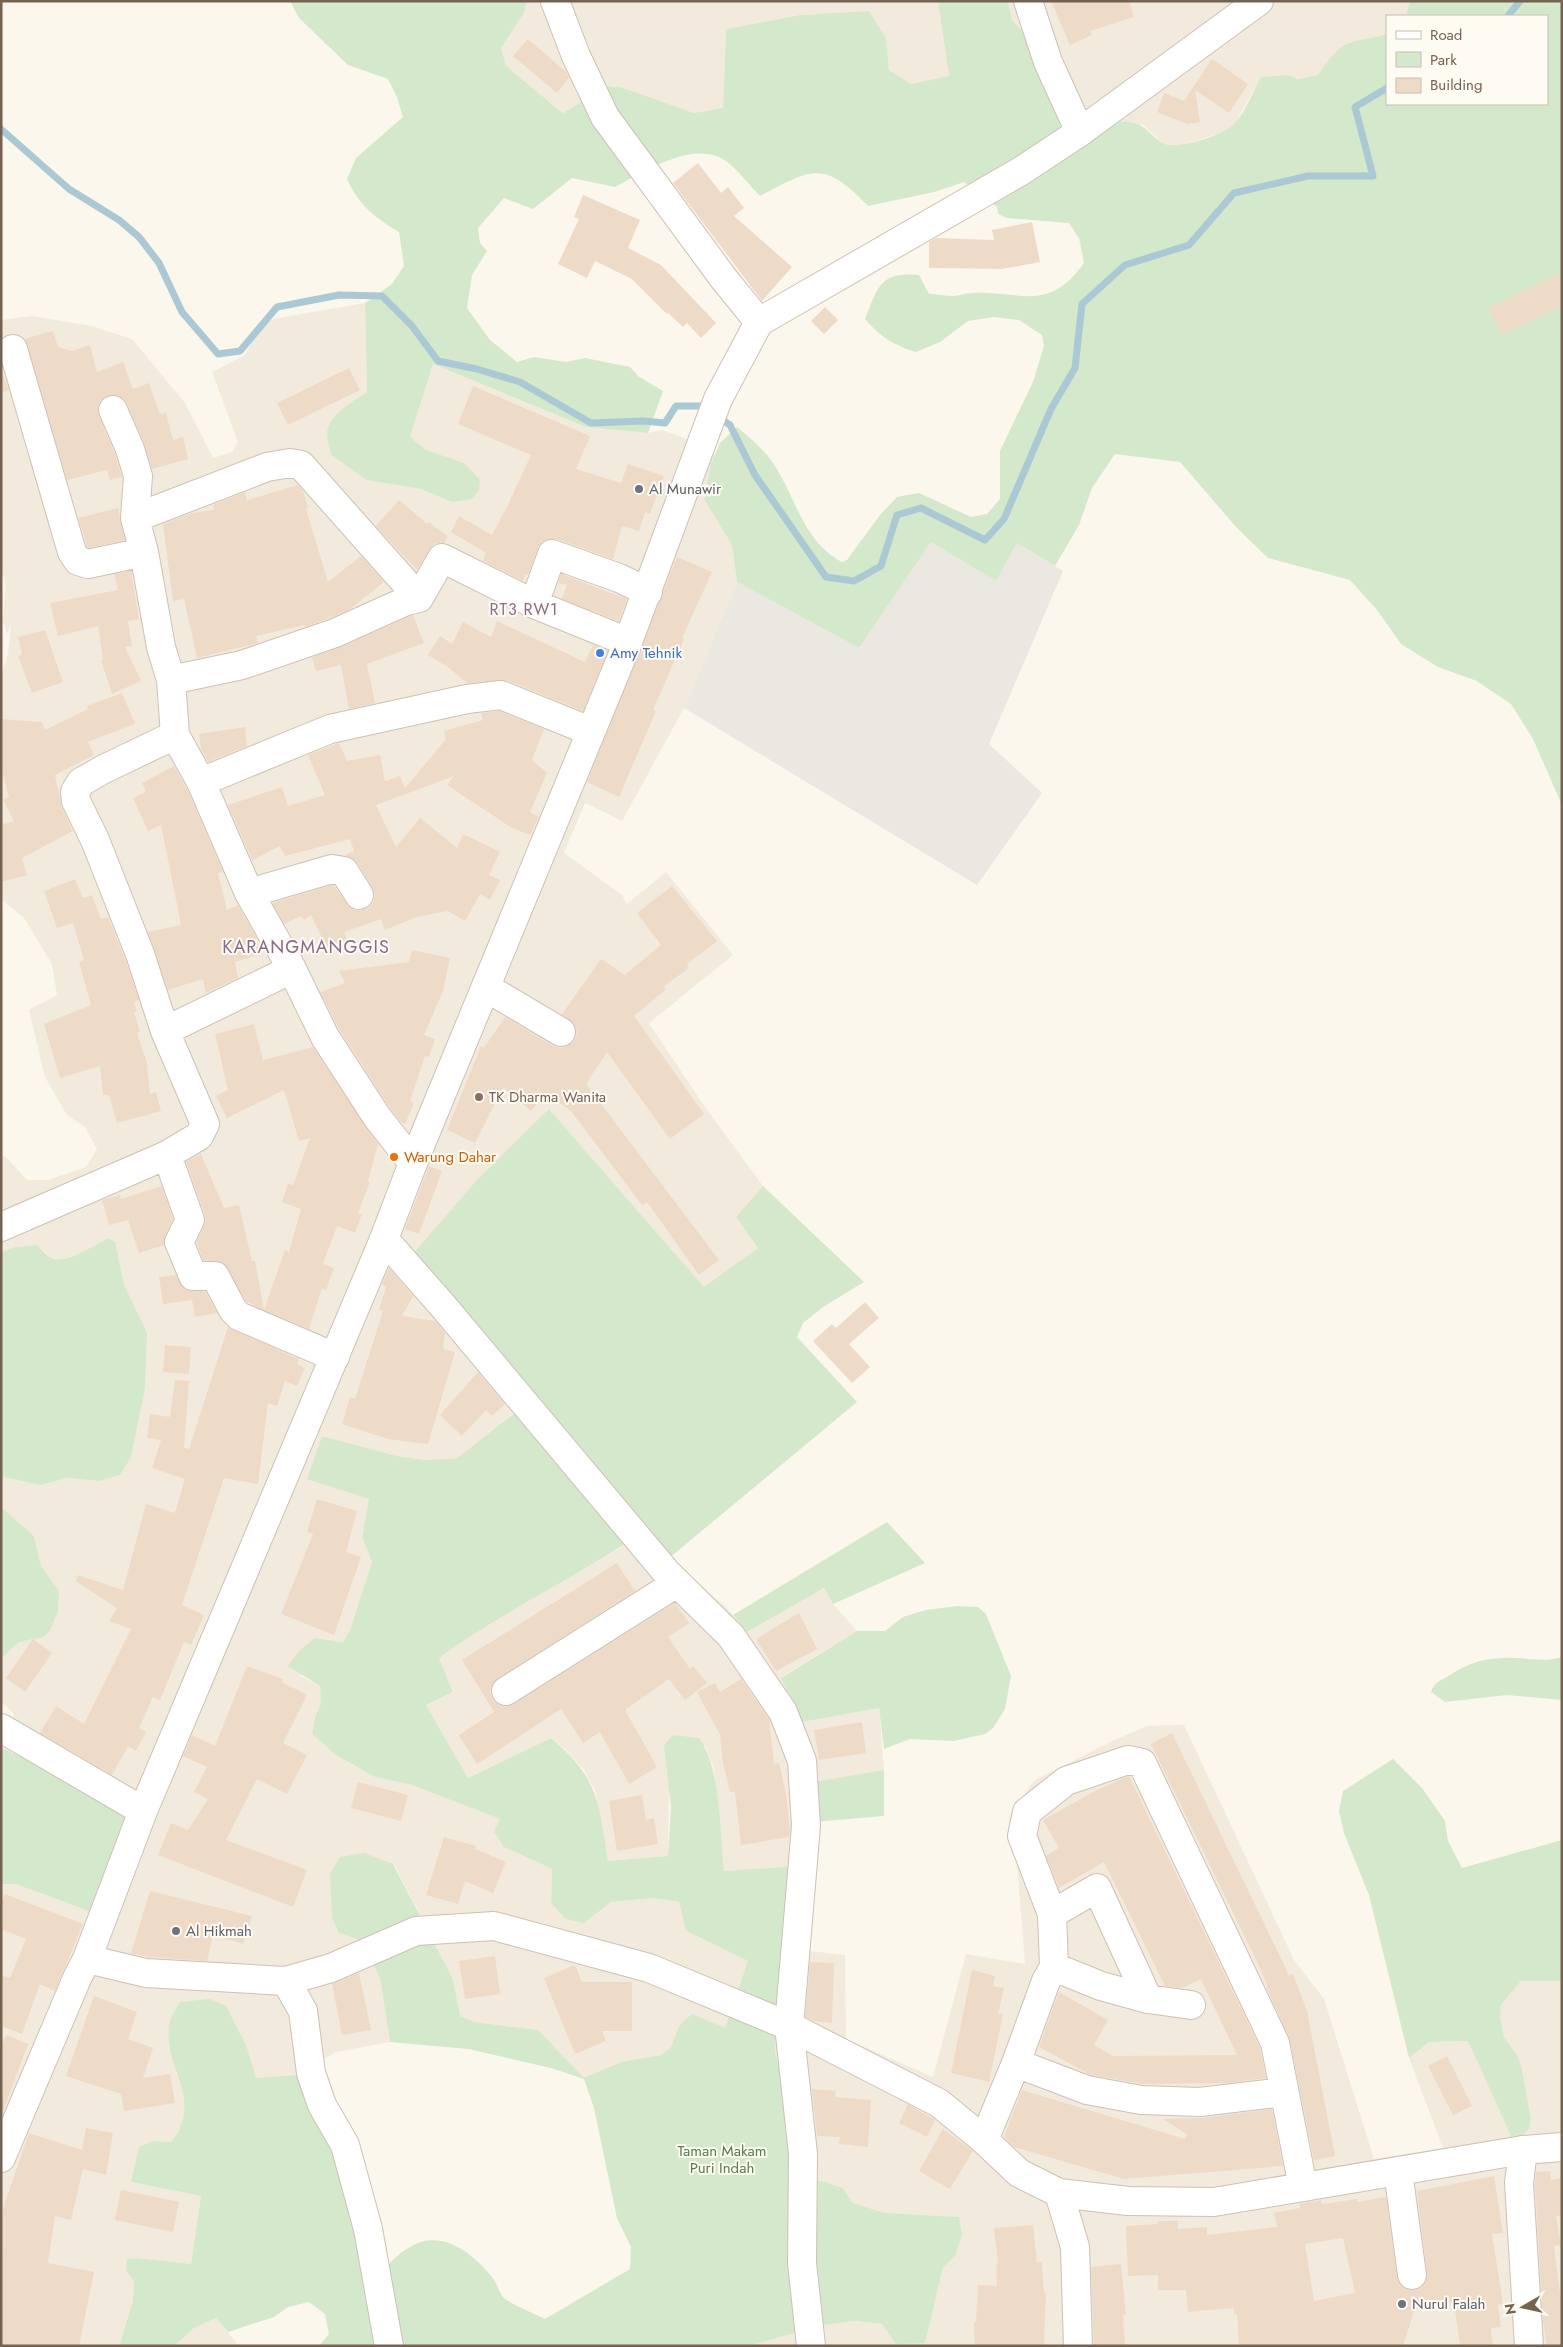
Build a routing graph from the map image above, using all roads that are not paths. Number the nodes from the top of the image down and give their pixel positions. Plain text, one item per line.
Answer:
1 (555, 1) edge
2 (1028, 1) edge
3 (1259, 1) edge
4 (1080, 132) junction
5 (759, 322) junction
6 (13, 348) dead end
7 (113, 410) dead end
8 (135, 518) junction
9 (144, 552) junction
10 (648, 592) junction
11 (419, 598) junction
12 (534, 604) junction
13 (628, 642) junction
14 (171, 680) junction
15 (590, 731) junction
16 (175, 734) junction
17 (201, 782) junction
18 (249, 893) junction
19 (359, 895) dead end
20 (292, 969) junction
21 (487, 988) junction
22 (165, 1031) junction
23 (562, 1032) dead end
24 (167, 1155) junction
25 (413, 1163) junction
26 (1, 1227) edge
27 (384, 1240) junction
28 (335, 1357) junction
29 (677, 1582) junction
30 (506, 1691) dead end
31 (1, 1728) edge
32 (143, 1811) junction
33 (1052, 1914) junction
34 (87, 1959) junction
35 (1054, 1968) junction
36 (286, 1981) junction
37 (1148, 1999) junction
38 (1191, 2006) dead end
39 (789, 2026) junction
40 (1016, 2063) junction
41 (1284, 2092) junction
42 (984, 2140) junction
43 (1562, 2147) edge
44 (1523, 2150) junction
45 (1, 2158) edge
46 (1398, 2171) junction
47 (1303, 2187) junction
48 (1059, 2193) junction
49 (1412, 2276) dead end
50 (389, 2346) edge
51 (811, 2346) edge
52 (1078, 2346) edge
53 (1529, 2346) edge

1 - 5 street
2 - 4 street
3 - 4 street
4 - 5 street
5 - 10 street
6 - 9 street
7 - 8 street
8 - 9 street
8 - 11 street
9 - 14 street
10 - 12 street
10 - 13 street
11 - 12 street
11 - 14 street
12 - 13 street
13 - 15 street
14 - 16 street
15 - 17 street
15 - 21 street
16 - 17 street
16 - 22 street
17 - 18 street
18 - 19 street
18 - 20 street
20 - 22 street
20 - 25 street
21 - 23 street
21 - 25 street
22 - 24 street
24 - 26 street
24 - 28 street
25 - 27 street
27 - 28 street
27 - 29 street
28 - 32 street
29 - 30 street
29 - 39 street
31 - 32 street
32 - 34 street
33 - 35 street
33 - 37 street
33 - 41 street
34 - 36 street
34 - 45 street
35 - 37 street
35 - 40 street
36 - 39 street
36 - 50 street
37 - 38 street
39 - 42 street
39 - 51 street
40 - 41 street
40 - 42 street
41 - 47 street
42 - 48 street
43 - 44 street
44 - 46 street
44 - 53 street
46 - 47 street
46 - 49 street
47 - 48 street
48 - 52 street

